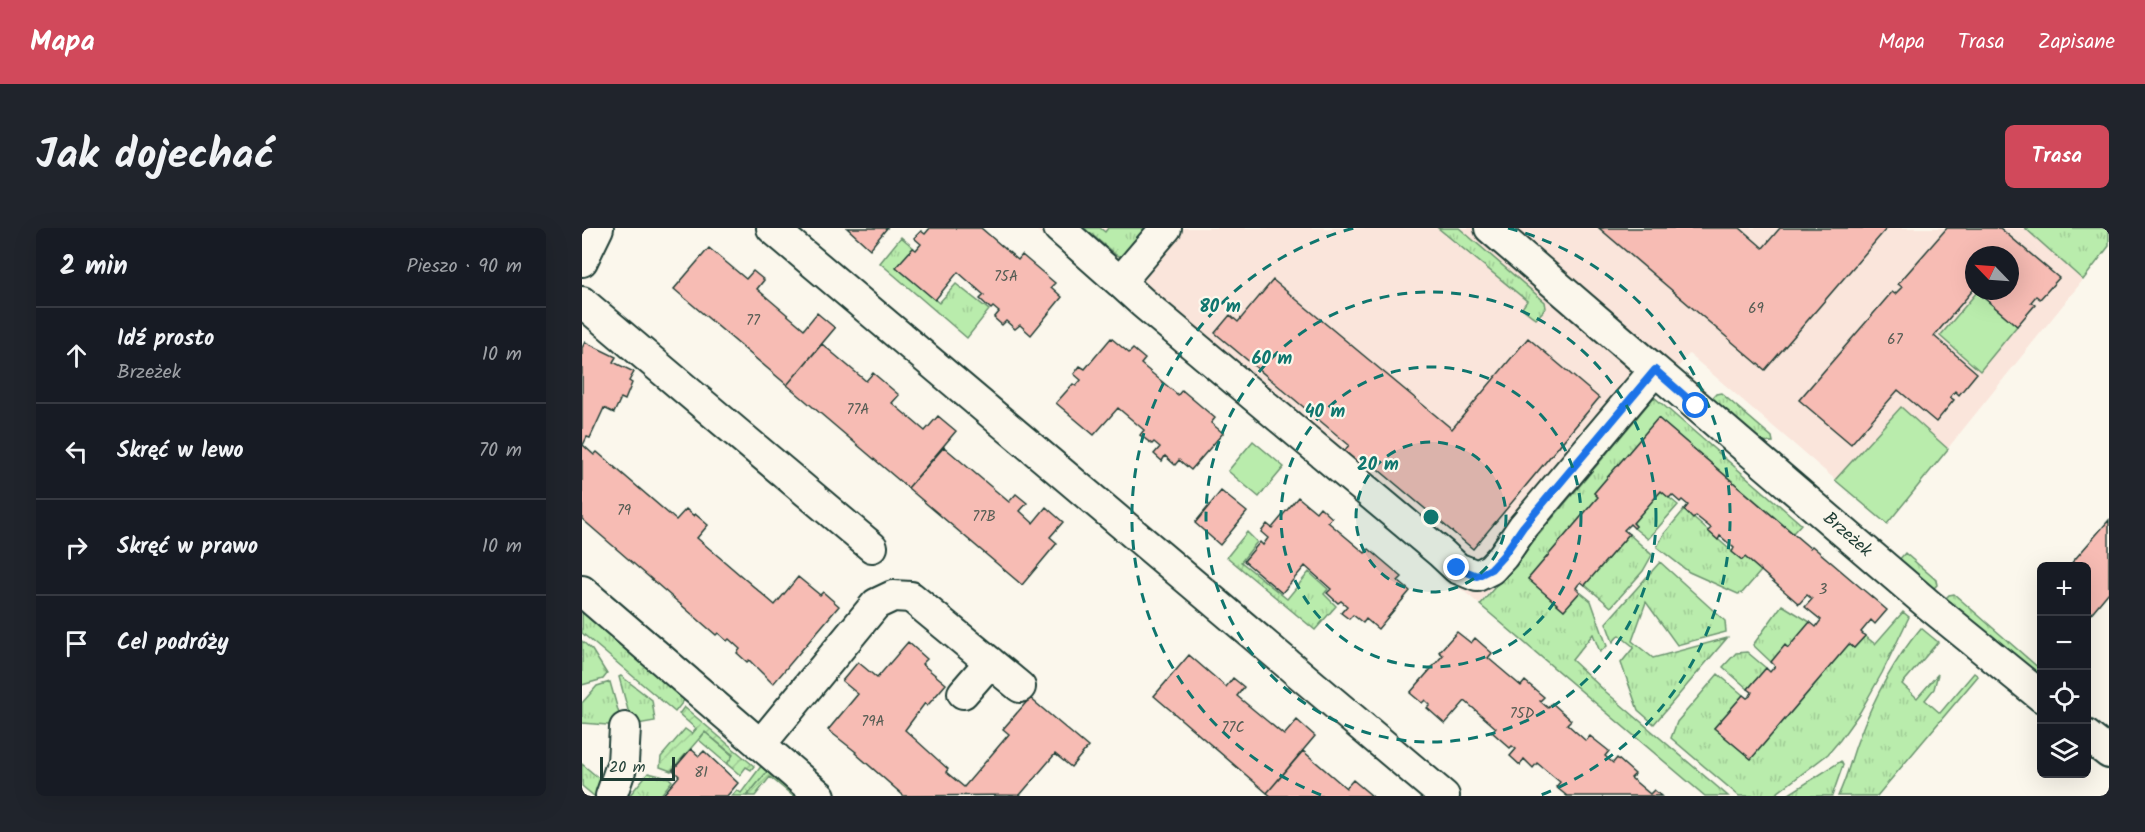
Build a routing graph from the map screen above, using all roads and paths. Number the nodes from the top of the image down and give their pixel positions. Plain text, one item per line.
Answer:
1 (598, 228) edge
2 (772, 228) edge
3 (1059, 228) edge
4 (1166, 228) edge
5 (1491, 228) edge
6 (582, 261) edge
7 (1120, 282) junction
8 (582, 303) edge
9 (1655, 370) junction
10 (872, 548) dead end
11 (582, 591) edge
12 (990, 662) junction
13 (1020, 687) dead end
14 (963, 693) dead end
15 (2037, 693) edge
16 (625, 728) dead end
17 (2091, 739) edge
18 (760, 745) junction
19 (2109, 753) edge
20 (611, 796) edge
21 (820, 796) edge
22 (1443, 796) edge

1 - 6 street
2 - 22 street
3 - 7 street
4 - 7 street
5 - 9 street, Brzeżek
7 - 9 street
8 - 10 street
9 - 15 street, Brzeżek
11 - 18 street
12 - 13 street
12 - 14 street
12 - 18 street
16 - 20 street
17 - 19 street
18 - 21 street

